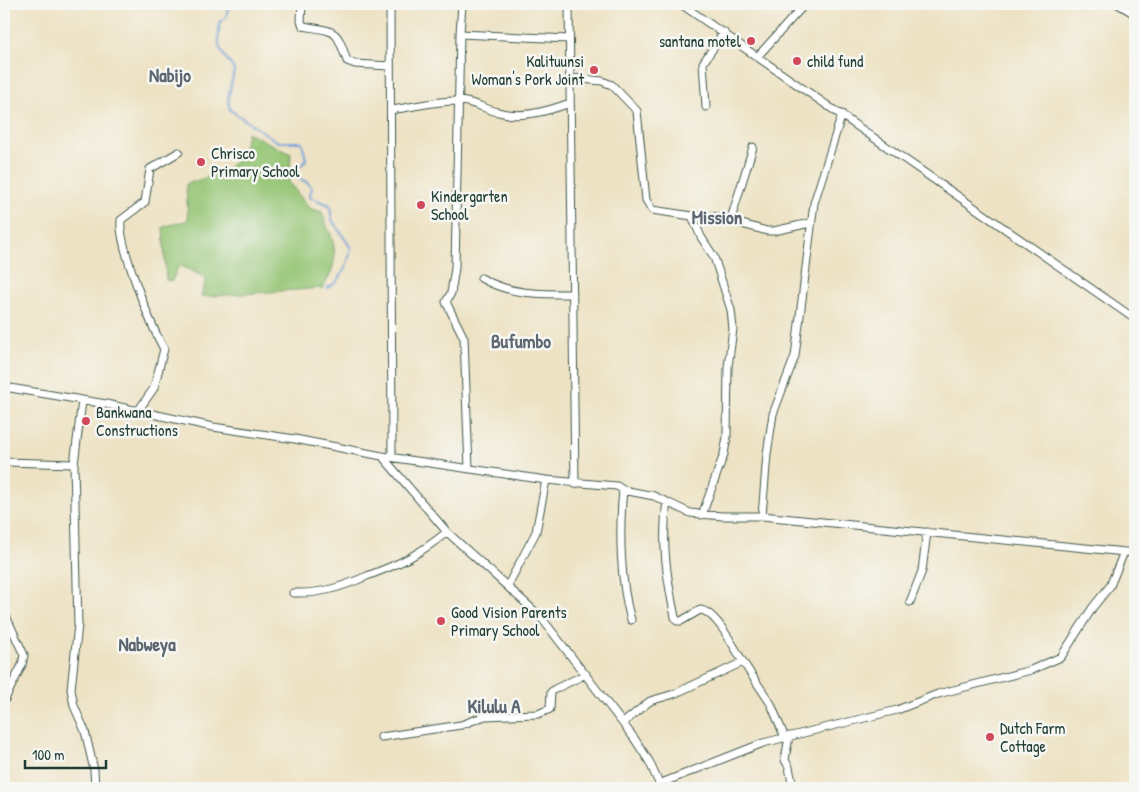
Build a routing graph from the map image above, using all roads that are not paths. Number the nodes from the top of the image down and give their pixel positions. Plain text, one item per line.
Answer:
1 (302, 4) edge
2 (390, 4) edge
3 (462, 4) edge
4 (569, 4) edge
5 (681, 4) edge
6 (697, 4) edge
7 (805, 4) edge
8 (1118, 4) edge
9 (691, 11) junction
10 (1135, 14) edge
11 (724, 32) junction
12 (460, 34) junction
13 (569, 39) junction
14 (758, 56) junction
15 (390, 66) junction
16 (571, 78) junction
17 (459, 101) junction
18 (570, 103) junction
19 (706, 107) dead end
20 (391, 110) junction
21 (842, 114) junction
22 (753, 147) dead end
23 (179, 152) dead end
24 (692, 216) junction
25 (730, 222) junction
26 (810, 223) junction
27 (481, 278) dead end
28 (572, 294) junction
29 (1135, 319) edge
30 (4, 387) edge
31 (82, 401) junction
32 (138, 411) junction
33 (382, 456) junction
34 (392, 457) junction
35 (5, 462) dead end
36 (74, 464) junction
37 (469, 469) junction
38 (546, 480) junction
39 (575, 484) junction
40 (623, 490) junction
41 (667, 502) junction
42 (702, 515) junction
43 (762, 516) junction
44 (447, 532) junction
45 (926, 532) junction
46 (1124, 552) junction
47 (1135, 553) edge
48 (508, 585) junction
49 (293, 593) dead end
50 (910, 602) dead end
51 (4, 612) edge
52 (631, 620) dead end
53 (743, 662) junction
54 (586, 674) junction
55 (4, 701) edge
56 (623, 722) junction
57 (381, 737) dead end
58 (787, 737) junction
59 (660, 786) edge
60 (95, 788) edge
61 (793, 788) edge

1 - 15 street
2 - 15 street
3 - 12 street
4 - 13 street
5 - 9 street
6 - 9 street
7 - 14 street
8 - 10 street
9 - 11 street
11 - 14 street
11 - 19 street
12 - 13 street
12 - 17 street
13 - 16 street
14 - 21 street
15 - 20 street
16 - 18 street
16 - 24 street
17 - 18 street
17 - 20 street
17 - 37 street
18 - 28 street
20 - 34 street
21 - 26 street
21 - 29 street
22 - 25 street
23 - 32 street
24 - 25 street
24 - 42 street
25 - 26 street
26 - 43 street
27 - 28 street
28 - 39 street
30 - 31 street
31 - 32 street
31 - 36 street
32 - 33 street
33 - 34 street
33 - 44 street
34 - 37 street
35 - 36 street
36 - 60 street
37 - 38 street
38 - 39 street
38 - 48 street
39 - 40 street
40 - 41 street
40 - 52 street
41 - 42 street
41 - 53 street
42 - 43 street
43 - 45 street
44 - 48 street
44 - 49 street
45 - 46 street
45 - 50 street
46 - 47 street
46 - 58 street
48 - 54 street
51 - 55 street
53 - 56 street
53 - 58 street
54 - 56 street
54 - 57 street
56 - 59 street
58 - 59 street
58 - 61 street

